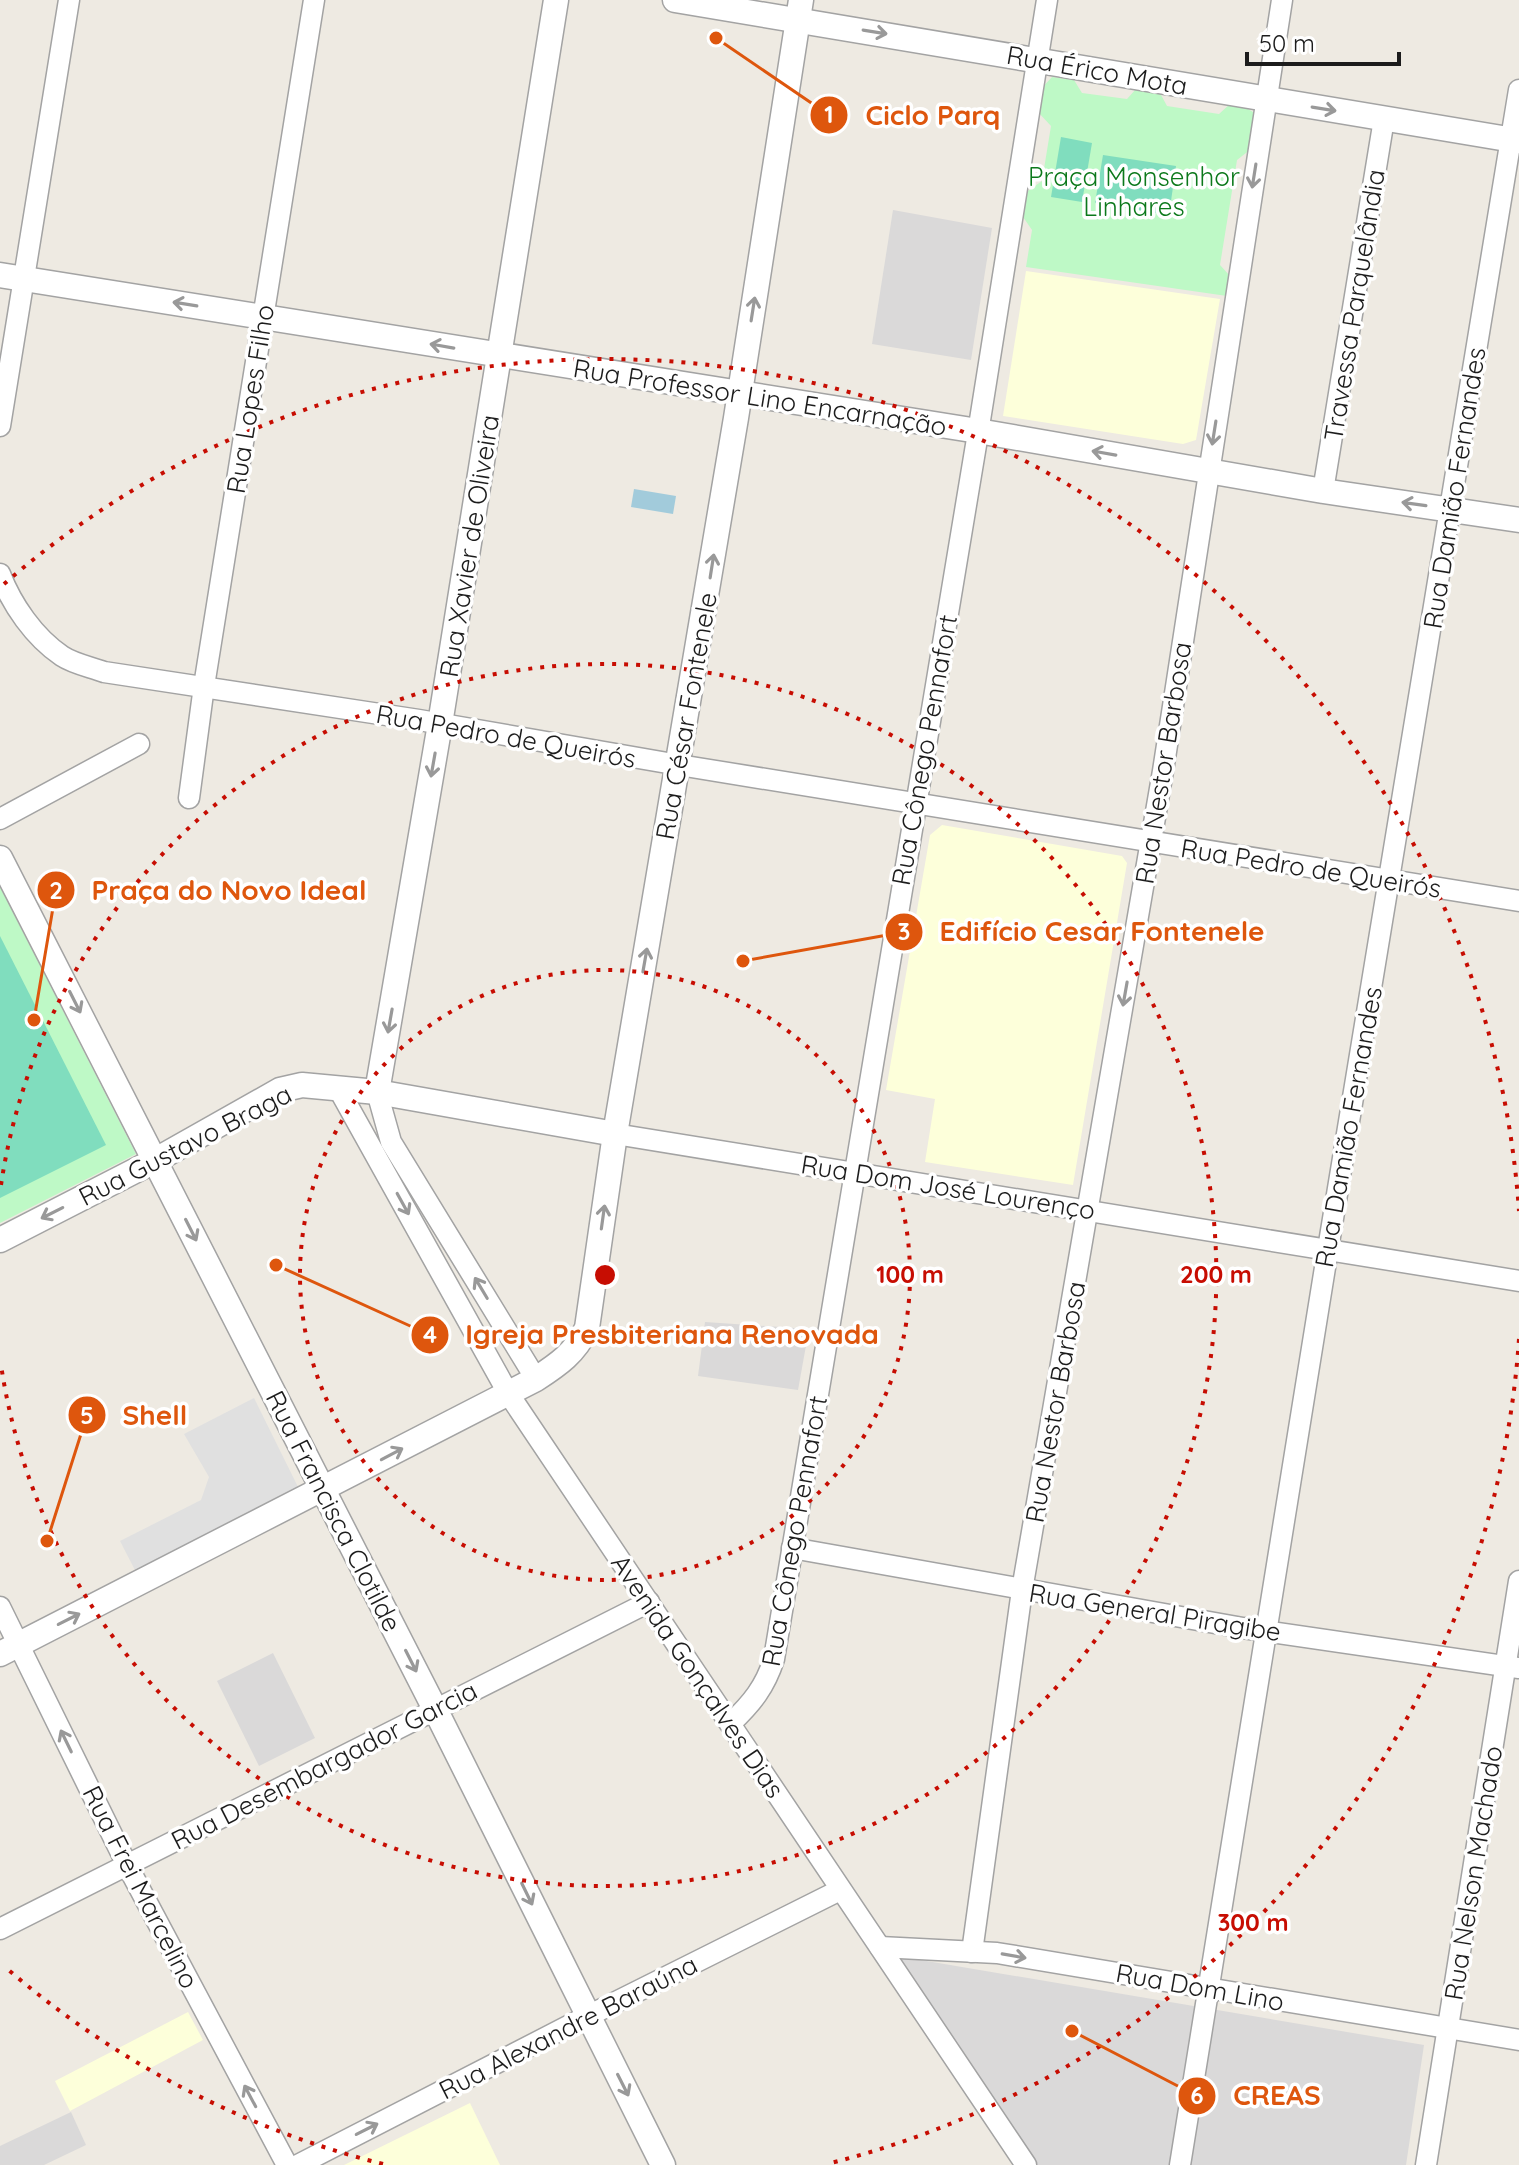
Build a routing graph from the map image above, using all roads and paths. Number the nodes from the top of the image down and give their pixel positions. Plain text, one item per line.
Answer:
1 (69, 0) edge
2 (314, 0) edge
3 (556, 0) edge
4 (675, 0) edge
5 (1047, 0) edge
6 (1282, 0) edge
7 (799, 10) edge
8 (1037, 59) junction
9 (1519, 90) edge
10 (1266, 99) junction
11 (1384, 119) junction
12 (1515, 140) edge
13 (12, 277) edge
14 (263, 316) junction
15 (500, 356) junction
16 (740, 394) junction
17 (0, 426) edge
18 (978, 431) junction
19 (1208, 472) junction
20 (1323, 491) junction
21 (1450, 509) junction
22 (1519, 520) edge
23 (0, 574) edge
24 (204, 686) junction
25 (440, 724) junction
26 (139, 744) dead end
27 (679, 765) junction
28 (189, 798) dead end
29 (915, 802) junction
30 (0, 819) edge
31 (1151, 841) junction
32 (0, 858) edge
33 (1389, 881) junction
34 (1519, 901) edge
35 (338, 1088) junction
36 (377, 1092) junction
37 (615, 1134) junction
38 (156, 1160) junction
39 (398, 1172) junction
40 (854, 1172) junction
41 (1089, 1209) junction
42 (0, 1240) edge
43 (1328, 1249) junction
44 (1519, 1281) edge
45 (536, 1379) junction
46 (508, 1393) junction
47 (323, 1490) junction
48 (792, 1548) junction
49 (1519, 1581) edge
50 (1022, 1590) junction
51 (649, 1602) junction
52 (0, 1607) edge
53 (1265, 1631) junction
54 (10, 1649) edge
55 (1513, 1666) edge
56 (435, 1709) junction
57 (731, 1723) junction
58 (127, 1865) junction
59 (840, 1890) junction
60 (0, 1929) edge
61 (880, 1947) junction
62 (972, 1952) junction
63 (1209, 1989) junction
64 (588, 2016) junction
65 (1449, 2028) junction
66 (1519, 2040) edge
67 (287, 2165) edge
68 (298, 2165) edge
69 (663, 2165) edge
70 (1026, 2165) edge
71 (1180, 2165) edge
72 (1426, 2165) edge

1 - 13 street
2 - 14 street, Rua Lopes Filho
3 - 15 street, Rua Xavier de Oliveira
4 - 7 street, Rua Érico Mota
5 - 8 street, Rua Cônego Pennafort
6 - 10 street, Rua Nestor Barbosa
7 -> 8 street, Rua Érico Mota
16 -> 7 street, Rua César Fontenele
8 - 10 street, Rua Érico Mota
8 - 18 street, Rua Cônego Pennafort
9 - 12 street, Rua Damião Fernandes
10 -> 11 street, Rua Érico Mota
10 -> 19 street, Rua Nestor Barbosa
11 - 12 street, Rua Érico Mota
11 - 20 street, Travessa Parquelândia
12 - 21 street, Rua Damião Fernandes
14 -> 13 street, Rua Professor Lino Encarnação
13 - 17 street
15 -> 14 street, Rua Professor Lino Encarnação
14 - 24 street, Rua Lopes Filho
15 - 16 street, Rua Professor Lino Encarnação
15 - 25 street, Rua Xavier de Oliveira
16 - 18 street, Rua Professor Lino Encarnação
27 -> 16 street, Rua César Fontenele
19 -> 18 street, Rua Professor Lino Encarnação
18 - 29 street, Rua Cônego Pennafort
19 - 20 street, Rua Professor Lino Encarnação
19 - 31 street, Rua Nestor Barbosa
21 -> 20 street, Rua Professor Lino Encarnação
21 - 22 street, Rua Professor Lino Encarnação
21 - 33 street, Rua Damião Fernandes
23 - 24 street, Rua Pedro de Queirós
24 - 25 street, Rua Pedro de Queirós
24 - 28 street, Rua Lopes Filho
25 - 27 street, Rua Pedro de Queirós
25 -> 36 street, Rua Xavier de Oliveira
26 - 30 street
27 - 29 street, Rua Pedro de Queirós
37 -> 27 street, Rua César Fontenele
29 - 31 street, Rua Pedro de Queirós
29 - 40 street, Rua Cônego Pennafort
31 - 33 street, Rua Pedro de Queirós
31 -> 41 street, Rua Nestor Barbosa
32 -> 38 street, Rua Francisca Clotilde
33 - 34 street, Rua Pedro de Queirós
33 - 43 street, Rua Damião Fernandes
35 - 36 street, Rua Gustavo Braga
35 - 38 street, Rua Gustavo Braga
35 - 39 street, Avenida Gonçalves Dias
36 - 37 street, Rua Dom José Lourenço
36 - 39 street, Avenida Gonçalves Dias
37 - 40 street, Rua Dom José Lourenço
45 -> 37 street, Rua César Fontenele
38 -> 42 street, Rua Gustavo Braga
38 -> 47 street, Rua Francisca Clotilde
45 -> 39 street, Avenida Gonçalves Dias
39 -> 46 street, Avenida Gonçalves Dias
40 - 41 street, Rua Dom José Lourenço
40 - 48 street, Rua Cônego Pennafort
41 - 43 street, Rua Dom José Lourenço
41 - 50 street, Rua Nestor Barbosa
43 - 44 street, Rua Dom José Lourenço
43 - 53 street, Rua Damião Fernandes
45 - 46 street, Rua César Fontenele
47 -> 46 street, Rua César Fontenele
46 - 51 street, Avenida Gonçalves Dias
54 -> 47 street, Rua César Fontenele
47 -> 56 street, Rua Francisca Clotilde
48 - 50 street, Rua General Piragibe
48 - 57 street, Rua Cônego Pennafort
49 - 55 street, Rua Nelson Machado
50 - 53 street, Rua General Piragibe
50 - 62 street, Rua Nestor Barbosa
51 - 56 street, Rua Desembargador Garcia
51 - 57 street, Avenida Gonçalves Dias
52 - 54 street, Rua Frei Marcelino
53 - 55 street, Rua General Piragibe
53 - 63 street, Rua Damião Fernandes
58 -> 54 street, Rua Frei Marcelino
55 - 65 street, Rua Nelson Machado
56 - 58 street, Rua Desembargador Garcia
56 -> 64 street, Rua Francisca Clotilde
57 - 59 street, Avenida Gonçalves Dias
58 - 60 street, Rua Desembargador Garcia
67 -> 58 street, Rua Frei Marcelino
59 - 61 street, Avenida Gonçalves Dias
59 - 64 street, Rua Alexandre Baraúna
61 - 62 street, Rua Dom Lino
61 - 70 street, Avenida Gonçalves Dias
62 -> 63 street, Rua Dom Lino
63 - 65 street, Rua Dom Lino
63 - 71 street, Rua Damião Fernandes
68 -> 64 street, Rua Alexandre Baraúna
64 -> 69 street, Rua Francisca Clotilde
65 - 66 street, Rua Dom Lino
65 - 72 street, Rua Nelson Machado

